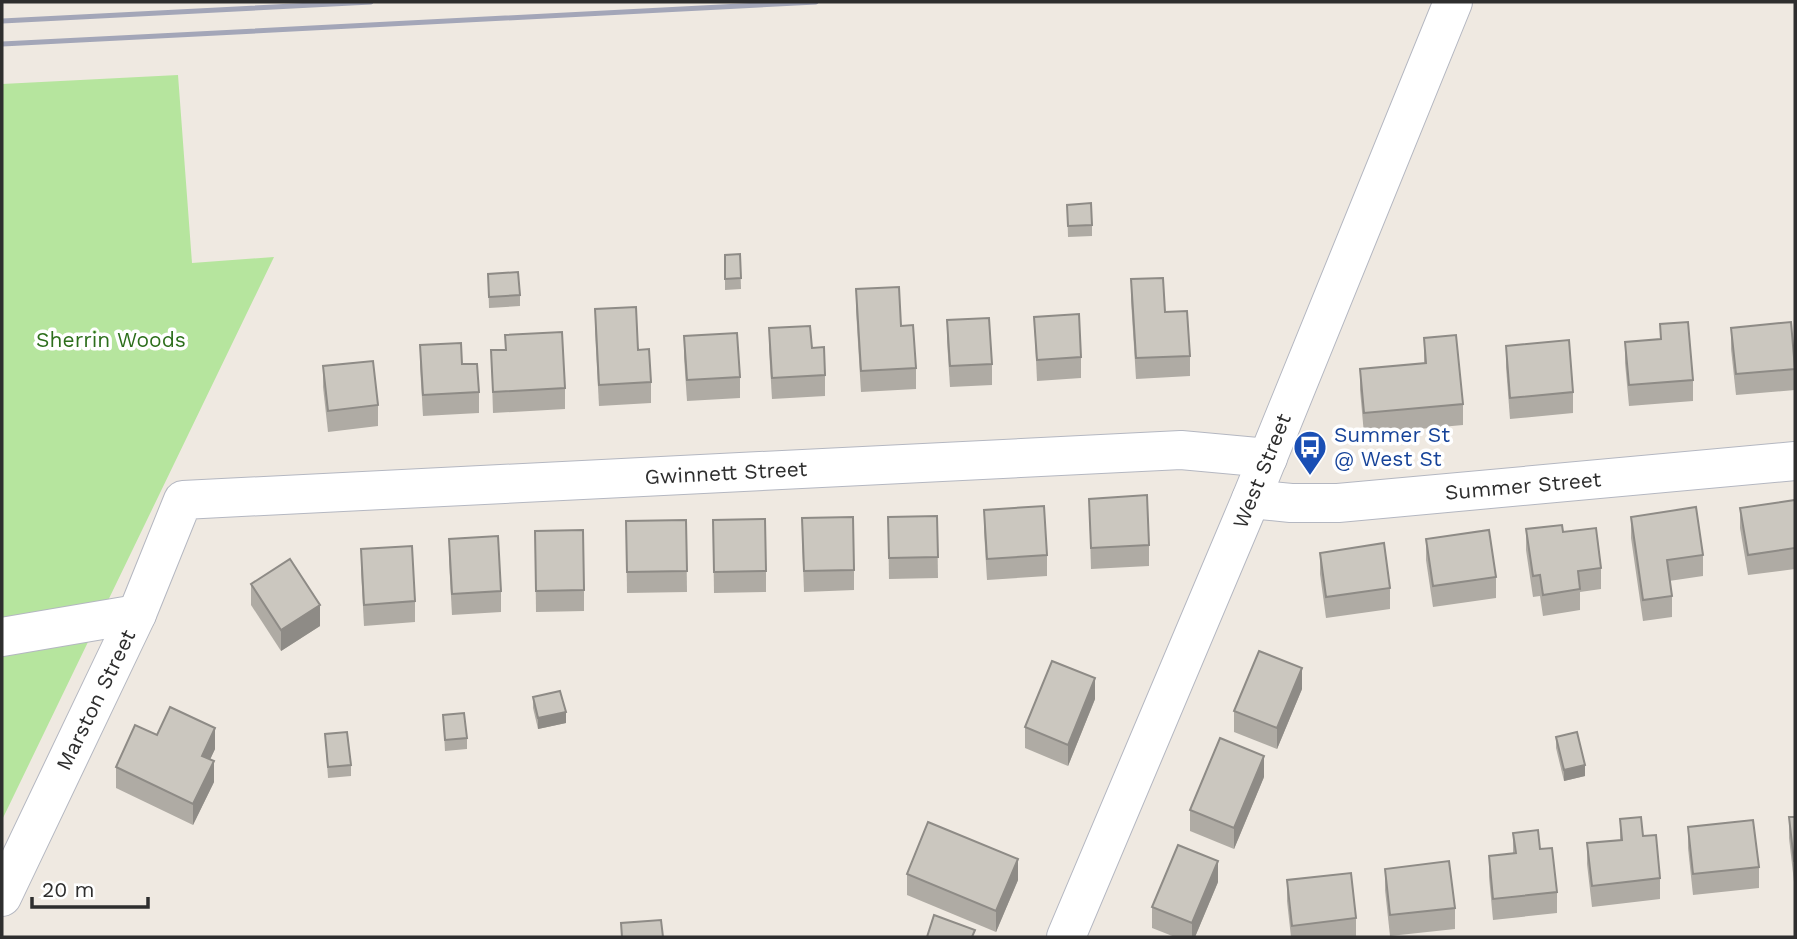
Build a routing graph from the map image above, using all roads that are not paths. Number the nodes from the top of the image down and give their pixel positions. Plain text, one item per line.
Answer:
1 (1451, 8) edge
2 (1268, 458) junction
3 (1795, 461) edge
4 (1251, 499) junction
5 (183, 500) joint
6 (138, 614) junction
7 (2, 637) edge
8 (2, 897) edge
9 (1066, 937) edge

1 - 2 street, West Street
2 - 4 street, West Street
2 - 5 street, Gwinnett Street
3 - 4 street, Summer Street
4 - 9 street, West Street
5 - 6 street, Marston Street
6 - 7 street
6 - 8 street, Marston Street

